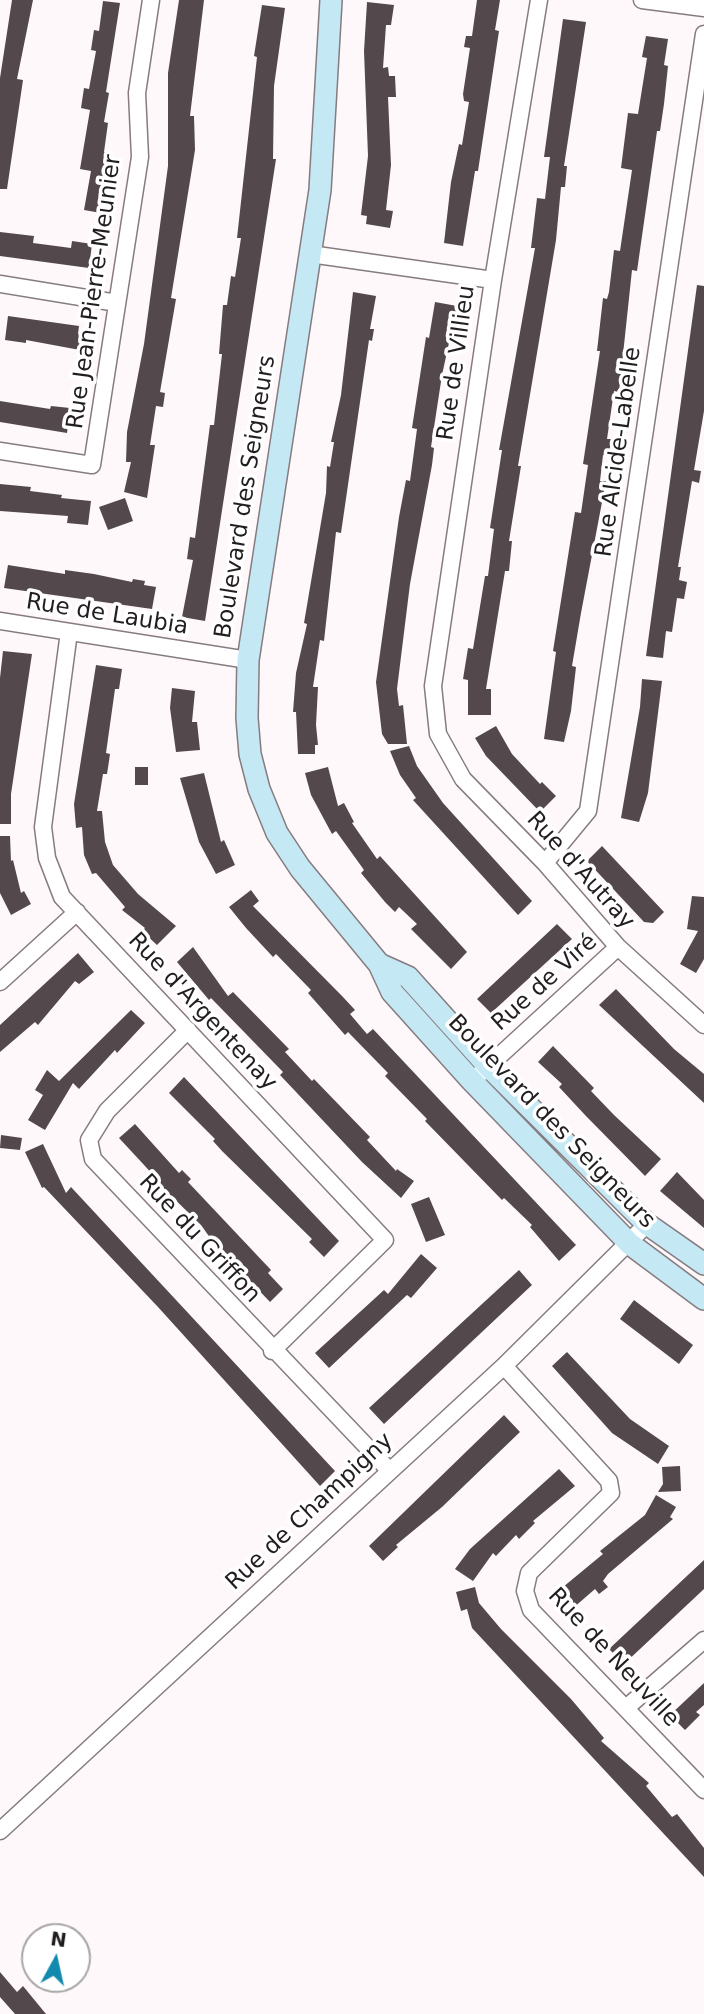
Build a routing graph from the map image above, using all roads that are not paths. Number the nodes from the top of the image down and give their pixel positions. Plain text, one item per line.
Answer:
1 (151, 0) edge
2 (331, 0) edge
3 (538, 0) edge
4 (642, 0) edge
5 (704, 8) edge
6 (704, 34) edge
7 (310, 254) junction
8 (493, 280) junction
9 (0, 284) edge
10 (117, 303) junction
11 (0, 451) edge
12 (0, 621) edge
13 (69, 632) junction
14 (248, 660) junction
15 (438, 734) joint
16 (545, 863) junction
17 (77, 912) junction
18 (618, 947) junction
19 (379, 964) junction
20 (0, 982) edge
21 (704, 1025) edge
22 (188, 1030) junction
23 (488, 1066) junction
24 (472, 1081) junction
25 (648, 1224) junction
26 (630, 1244) junction
27 (704, 1264) edge
28 (704, 1299) edge
29 (272, 1351) junction
30 (504, 1366) junction
31 (389, 1470) junction
32 (704, 1640) edge
33 (626, 1708) junction
34 (704, 1790) edge
35 (0, 1831) edge

1 - 10 street, Rue Jean-Pierre-Meunier
2 - 7 street, Boulevard des Seigneurs
3 - 8 street, Rue de Villieu
4 - 5 street
6 - 16 street, Rue Alcide-Labelle
7 - 8 street
7 - 14 street, Boulevard des Seigneurs
8 - 15 street, Rue de Villieu
9 - 10 street
10 - 11 street, Rue Jean-Pierre-Meunier
12 - 13 street, Rue de Laubia
13 - 14 street, Rue de Laubia
13 - 17 street, Rue d'Argentenay
14 - 19 street, Boulevard des Seigneurs
15 - 16 street, Rue d'Autray
16 - 18 street, Rue d'Autray
17 - 20 street
17 - 22 street, Rue d'Argentenay
18 - 21 street, Rue d'Autray
18 - 23 street, Rue de Viré
19 - 23 street, Boulevard des Seigneurs
19 - 24 street, Boulevard des Seigneurs
22 - 29 street, Rue du Griffon
22 - 29 street, Rue d'Argentenay
23 - 24 street, Rue de Viré
23 - 25 street, Boulevard des Seigneurs
24 - 26 street, Boulevard des Seigneurs
25 - 26 street, Rue de Champigny
25 - 27 street, Boulevard des Seigneurs
26 - 28 street, Boulevard des Seigneurs
26 - 30 street, Rue de Champigny
29 - 31 street, Rue du Griffon
30 - 31 street, Rue de Champigny
30 - 33 street, Rue de Neuville
31 - 35 street, Rue de Champigny
32 - 33 street
33 - 34 street, Rue de Neuville

